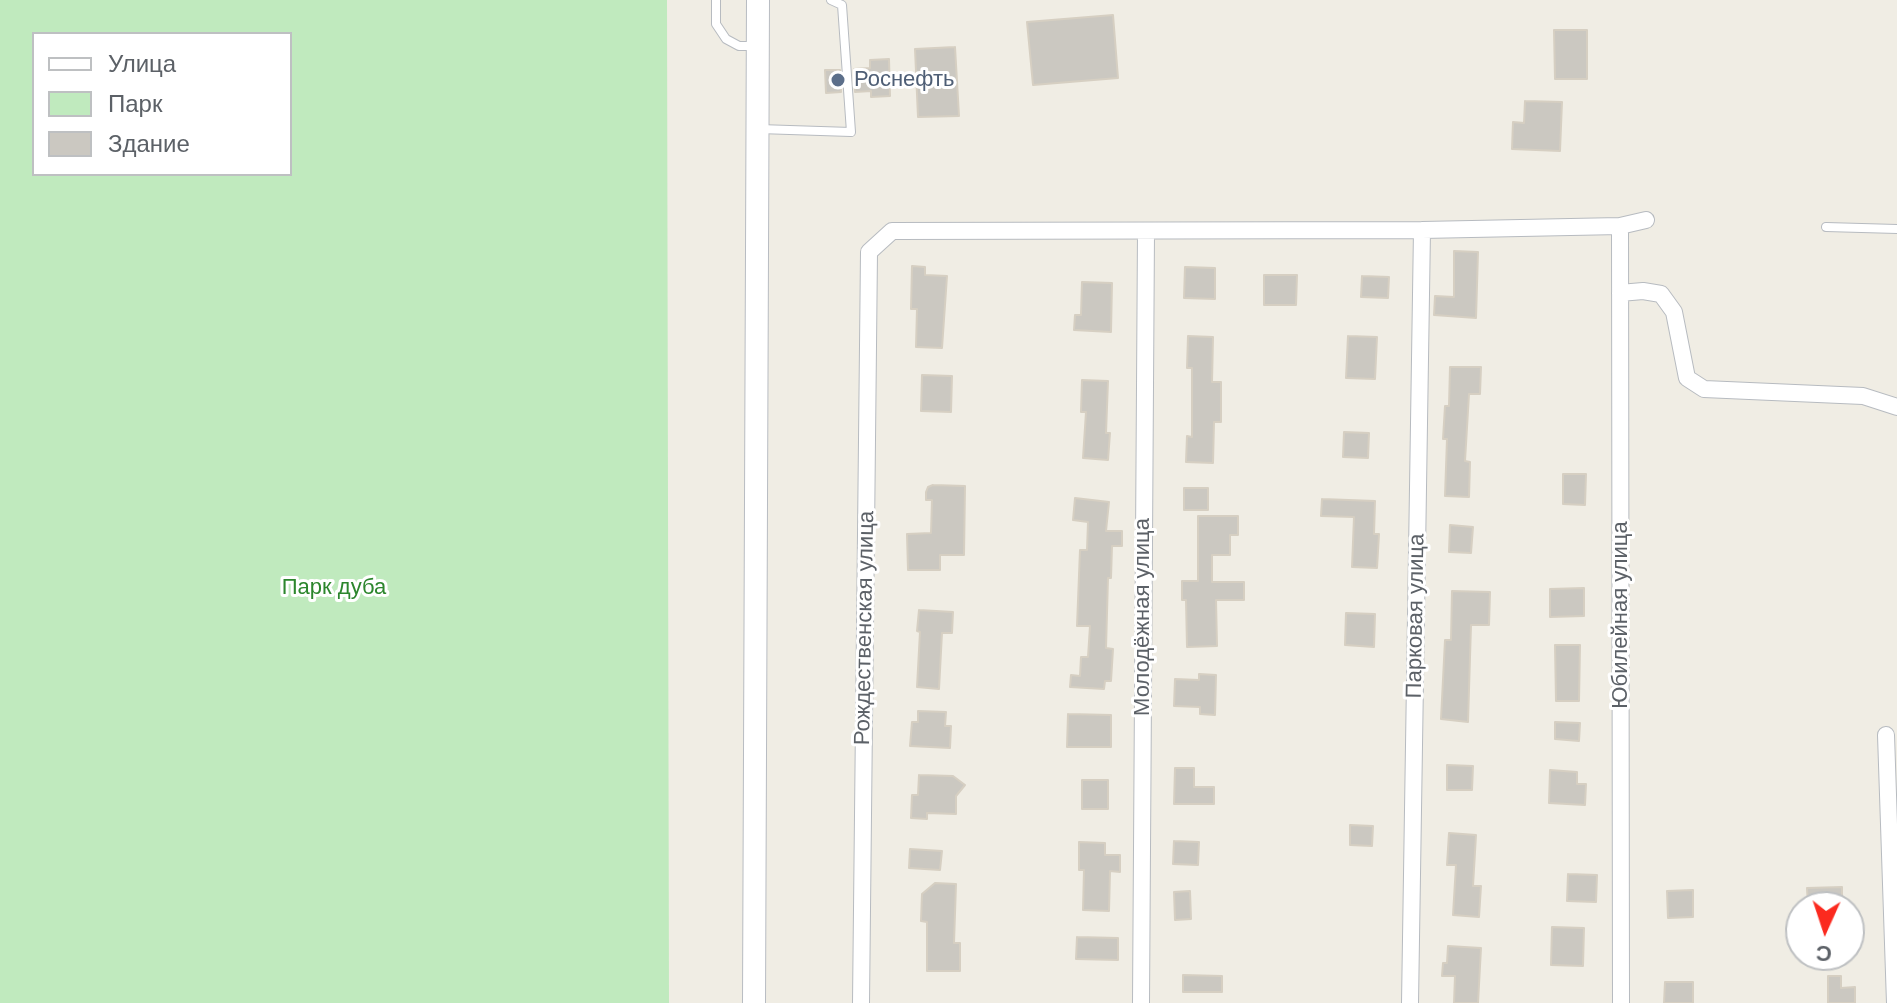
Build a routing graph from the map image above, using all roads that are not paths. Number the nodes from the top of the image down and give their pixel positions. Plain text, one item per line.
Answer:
1 (716, 0) edge
2 (750, 0) edge
3 (758, 0) edge
4 (831, 0) edge
5 (758, 46) junction
6 (758, 129) junction
7 (1646, 220) dead end
8 (1620, 226) junction
9 (1826, 227) dead end
10 (1897, 229) edge
11 (1422, 230) junction
12 (1146, 232) junction
13 (1620, 293) junction
14 (1897, 407) edge
15 (1886, 735) dead end
16 (1894, 868) edge
17 (754, 1003) edge
18 (861, 1003) edge
19 (1141, 1003) edge
20 (1410, 1003) edge
21 (1621, 1003) edge
22 (1895, 1003) edge

1 - 5 lane
2 - 5 street
3 - 5 main road
4 - 6 lane
5 - 6 main road
6 - 17 main road
7 - 8 street
8 - 11 street
8 - 13 street, Юбилейная улица
9 - 10 lane
11 - 12 street
11 - 20 street, Парковая улица
12 - 18 street, Рождественская улица
12 - 19 street, Молодёжная улица
13 - 14 street
13 - 21 street, Юбилейная улица
15 - 16 street
16 - 22 street

